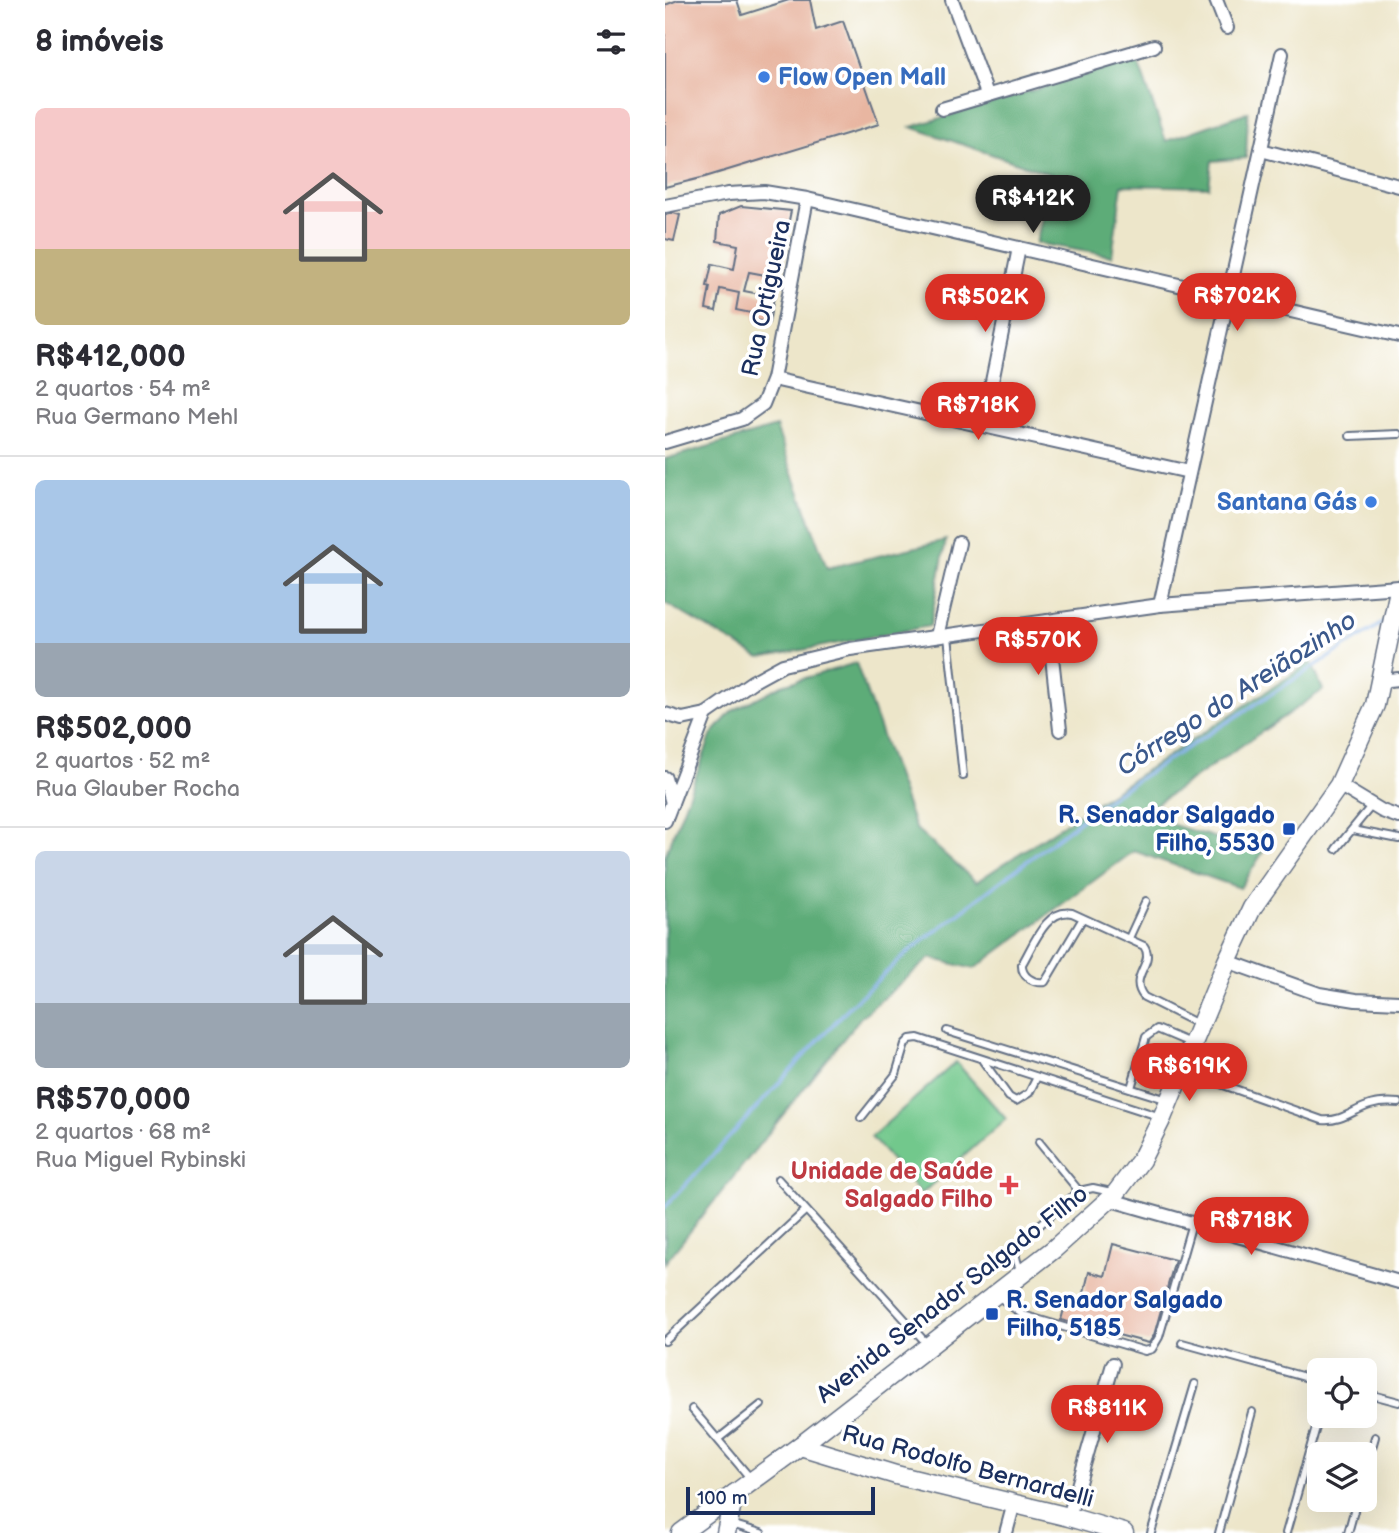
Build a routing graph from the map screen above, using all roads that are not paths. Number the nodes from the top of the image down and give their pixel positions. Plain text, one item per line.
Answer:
1 (952, 0) edge
2 (1216, 0) edge
3 (1227, 28) dead end
4 (1154, 46) dead end
5 (1282, 54) dead end
6 (987, 94) junction
7 (942, 109) dead end
8 (1261, 150) junction
9 (1399, 186) edge
10 (807, 200) junction
11 (665, 206) edge
12 (1019, 248) junction
13 (1228, 298) junction
14 (1399, 336) edge
15 (773, 379) junction
16 (983, 426) junction
17 (1399, 434) edge
18 (1350, 436) dead end
19 (665, 442) edge
20 (1189, 472) junction
21 (959, 542) dead end
22 (1399, 588) edge
23 (1160, 605) junction
24 (1048, 621) junction
25 (1392, 630) edge
26 (943, 636) junction
27 (1399, 679) edge
28 (1379, 681) junction
29 (706, 714) junction
30 (665, 715) edge
31 (1060, 730) dead end
32 (963, 776) dead end
33 (665, 778) edge
34 (1339, 785) junction
35 (672, 803) junction
36 (1371, 805) junction
37 (1399, 817) edge
38 (665, 821) edge
39 (1353, 830) junction
40 (1399, 839) edge
41 (1336, 849) dead end
42 (1146, 901) dead end
43 (1083, 918) junction
44 (1129, 938) junction
45 (1227, 961) junction
46 (1399, 1002) edge
47 (1201, 1025) junction
48 (947, 1031) dead end
49 (1193, 1045) junction
50 (982, 1059) junction
51 (1182, 1070) junction
52 (1037, 1077) junction
53 (1131, 1088) junction
54 (1170, 1100) junction
55 (1399, 1103) edge
56 (861, 1118) dead end
57 (1162, 1118) junction
58 (1038, 1142) dead end
59 (778, 1179) dead end
60 (1079, 1191) junction
61 (1114, 1197) junction
62 (806, 1212) junction
63 (1192, 1223) junction
64 (1022, 1274) junction
65 (1399, 1282) edge
66 (996, 1295) junction
67 (665, 1341) edge
68 (1182, 1343) dead end
69 (929, 1346) junction
70 (1113, 1364) dead end
71 (1307, 1378) edge
72 (1195, 1384) dead end
73 (1377, 1396) edge
74 (1399, 1402) edge
75 (761, 1405) dead end
76 (692, 1409) dead end
77 (1252, 1412) dead end
78 (1316, 1428) edge
79 (1375, 1437) dead end
80 (718, 1439) junction
81 (1374, 1442) edge
82 (800, 1446) junction
83 (752, 1481) junction
84 (734, 1494) junction
85 (1014, 1503) junction
86 (1354, 1512) edge
87 (1069, 1517) junction
88 (728, 1528) edge
89 (1103, 1530) edge
90 (681, 1533) edge
91 (761, 1533) edge
92 (1006, 1533) edge
93 (1124, 1533) edge
94 (1151, 1533) edge
95 (1219, 1533) edge
96 (1286, 1533) edge
97 (1348, 1533) edge

1 - 6 street
2 - 3 street
4 - 6 street
5 - 8 street
6 - 7 street
8 - 9 street
8 - 13 street
10 - 11 street
10 - 12 street
10 - 15 street, Rua Ortigueira
12 - 13 street
12 - 16 street
13 - 14 street
13 - 20 street
15 - 16 street
15 - 19 street, Rua Ortigueira
16 - 20 street
17 - 18 lane
20 - 23 street
21 - 26 street
22 - 23 street
22 - 25 main road, Avenida Senador Salgado Filho
23 - 24 street
24 - 26 street
24 - 31 street
25 - 28 main road, Avenida Senador Salgado Filho
26 - 29 street
26 - 32 lane
27 - 28 street
28 - 34 main road, Avenida Senador Salgado Filho
29 - 30 street
29 - 35 street
33 - 35 street
34 - 36 street
34 - 45 main road, Avenida Senador Salgado Filho
35 - 38 street
36 - 37 street
36 - 39 lane
39 - 40 lane
39 - 41 lane
42 - 44 lane
43 - 43 lane
43 - 44 lane
44 - 47 lane
45 - 46 street
45 - 47 main road, Avenida Senador Salgado Filho
47 - 49 main road, Avenida Senador Salgado Filho
48 - 53 lane
49 - 51 main road, Avenida Senador Salgado Filho
49 - 53 lane
50 - 52 lane
50 - 52 lane
50 - 56 lane
51 - 54 main road, Avenida Senador Salgado Filho
51 - 55 lane
52 - 57 lane
53 - 54 lane
54 - 57 main road, Avenida Senador Salgado Filho
57 - 61 main road, Avenida Senador Salgado Filho
58 - 60 lane
59 - 62 lane
60 - 61 lane
60 - 64 lane
61 - 63 street
61 - 64 main road, Avenida Senador Salgado Filho
62 - 67 lane
62 - 69 lane
63 - 65 street
63 - 66 lane
64 - 66 main road, Avenida Senador Salgado Filho
66 - 69 main road, Avenida Senador Salgado Filho
68 - 71 lane
69 - 82 main road, Avenida Senador Salgado Filho
70 - 87 street
72 - 94 lane
73 - 74 lane
75 - 80 lane
76 - 80 lane
77 - 95 lane
78 - 96 lane
79 - 81 lane
80 - 83 lane
82 - 83 main road, Avenida Senador Salgado Filho
82 - 85 main road, Rua Rodolfo Bernardelli
83 - 84 main road, Avenida Senador Salgado Filho
84 - 88 main road
84 - 90 main road, Avenida Senador Salgado Filho
85 - 87 main road, Rua Rodolfo Bernardelli
85 - 92 street
86 - 97 lane
87 - 89 main road, Rua Rodolfo Bernardelli
88 - 91 lane
89 - 93 main road, Rua Rodolfo Bernardelli

